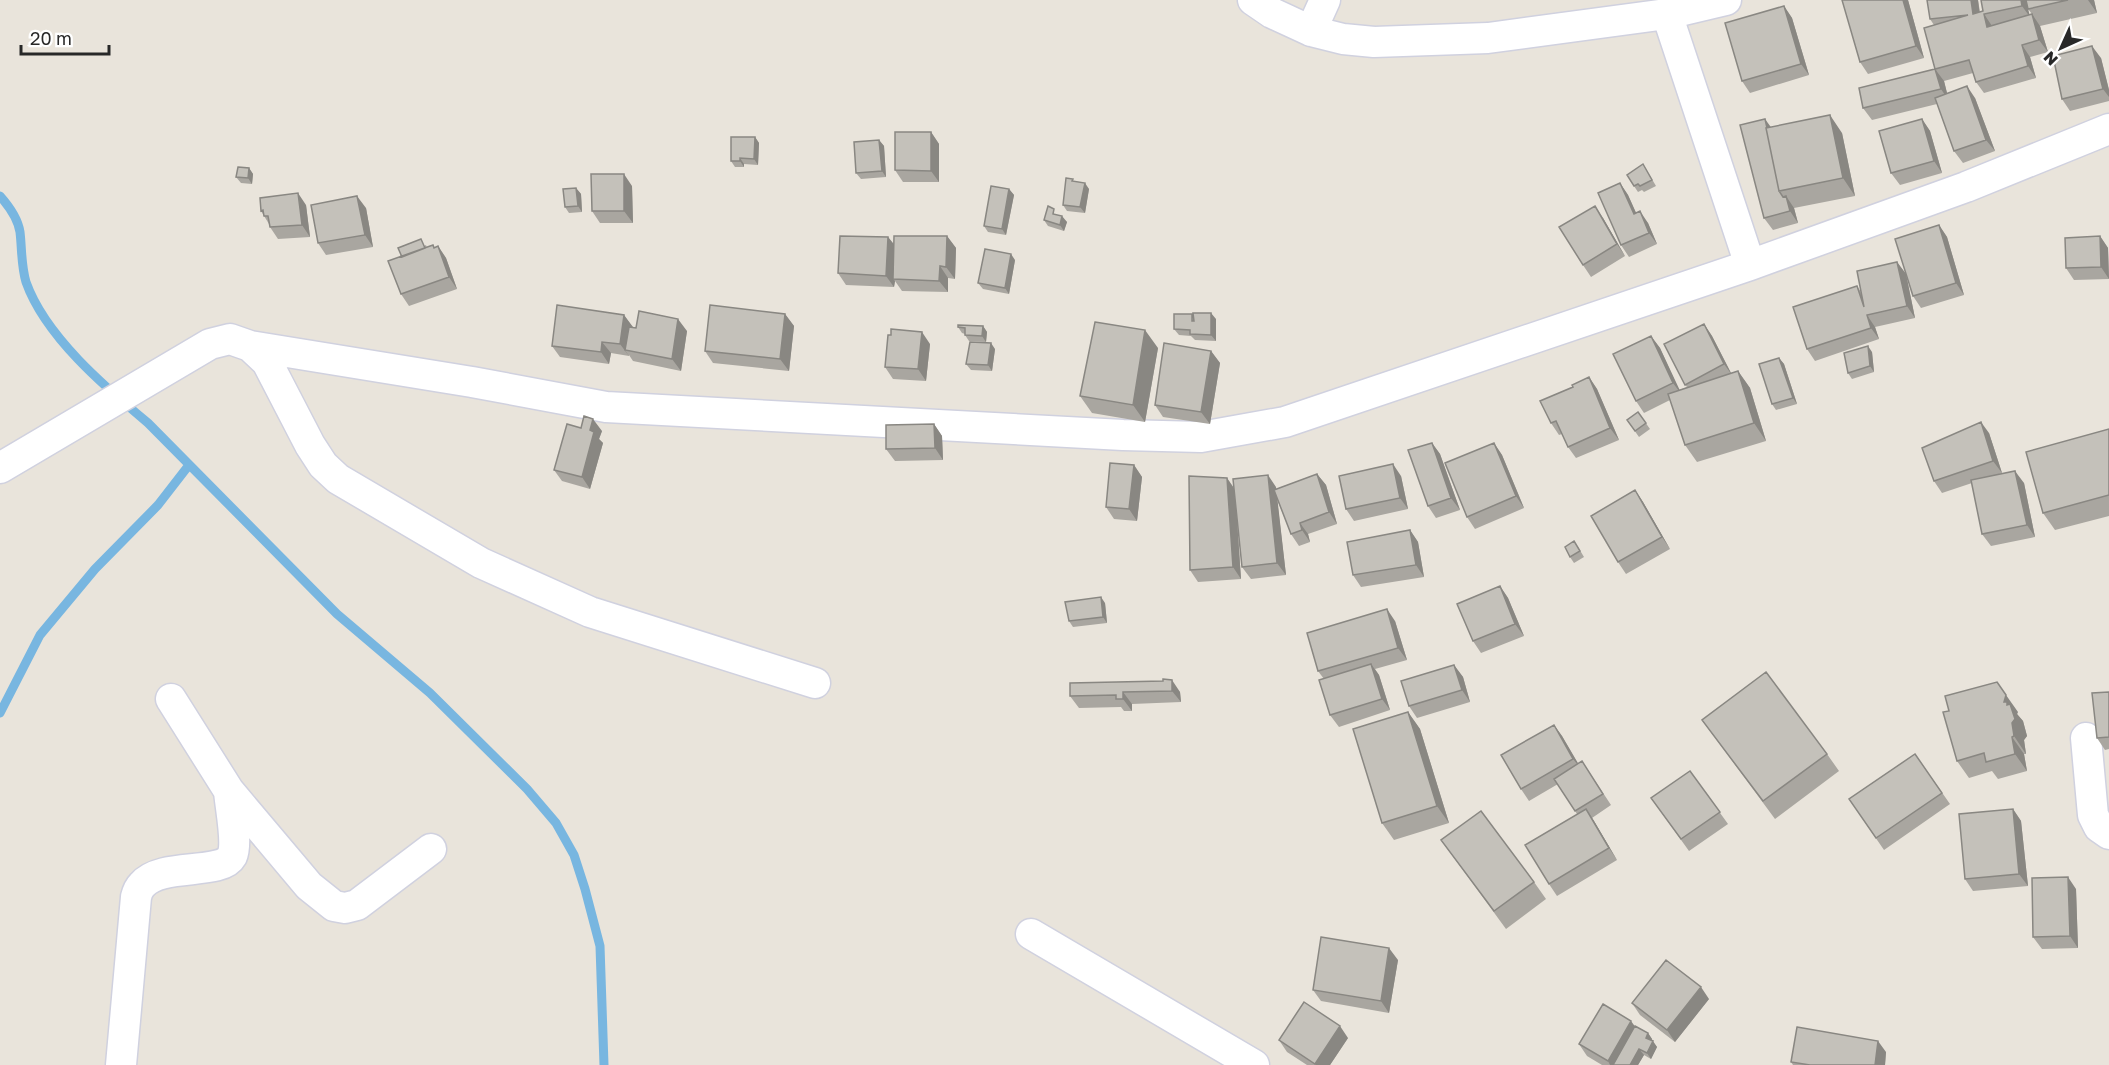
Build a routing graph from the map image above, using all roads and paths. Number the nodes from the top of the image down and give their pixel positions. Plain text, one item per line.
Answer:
1 (1253, 0) edge
2 (1324, 0) edge
3 (1726, 0) edge
4 (1667, 14) junction
5 (1311, 31) junction
6 (2109, 129) edge
7 (1750, 265) junction
8 (250, 346) junction
9 (0, 468) edge
10 (814, 683) dead end
11 (171, 699) dead end
12 (2086, 738) dead end
13 (229, 791) junction
14 (2109, 834) edge
15 (431, 849) dead end
16 (1031, 934) dead end
17 (122, 1065) edge
18 (1254, 1065) edge

1 - 5 street
2 - 5 street
3 - 4 street
4 - 5 street
4 - 7 street
6 - 7 street
7 - 8 street
8 - 9 street
8 - 10 street
11 - 13 street
12 - 14 street
13 - 15 street
13 - 17 street
16 - 18 street

